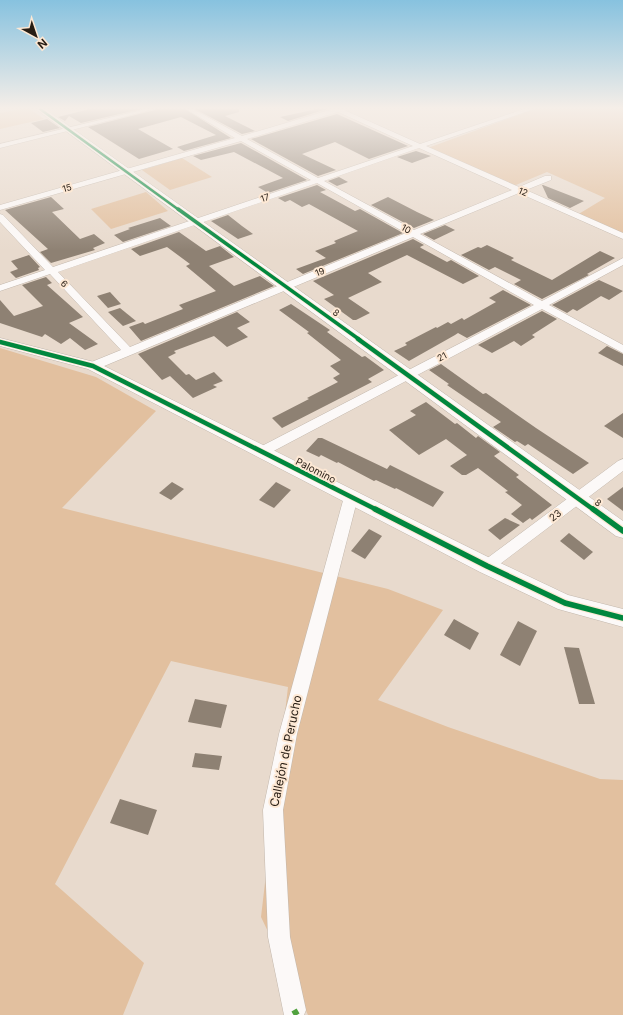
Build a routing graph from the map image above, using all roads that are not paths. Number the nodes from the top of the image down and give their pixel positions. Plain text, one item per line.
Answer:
1 (106, 156) edge
2 (177, 156) edge
3 (274, 156) edge
4 (389, 156) edge
5 (443, 156) edge
6 (126, 171) junction
7 (548, 178) dead end
8 (318, 181) junction
9 (519, 190) junction
10 (0, 208) edge
11 (0, 217) edge
12 (195, 221) junction
13 (414, 234) junction
14 (623, 236) edge
15 (623, 261) edge
16 (51, 270) junction
17 (286, 287) junction
18 (0, 288) edge
19 (544, 305) junction
20 (0, 342) edge
21 (623, 350) edge
22 (129, 352) junction
23 (93, 366) junction
24 (407, 374) junction
25 (261, 452) junction
26 (623, 464) edge
27 (351, 497) junction
28 (578, 498) junction
29 (623, 531) edge
30 (488, 566) junction
31 (623, 618) edge
32 (294, 1010) dead end

1 - 6 street, 8
2 - 6 street, 15
3 - 8 street, 10
4 - 8 street, 17
5 - 9 street, 12
6 - 10 street, 15
6 - 12 street, 8
7 - 9 street, 19
8 - 12 street, 17
8 - 13 street, 10
9 - 13 street, 19
9 - 14 street, 12
11 - 16 street, 6
12 - 16 street, 17
12 - 17 street, 8
13 - 17 street, 19
13 - 19 street, 10
15 - 19 street, 21
16 - 18 street, 17
16 - 22 street, 6
17 - 22 street, 19
17 - 24 street, 8
19 - 21 street, 10
19 - 24 street, 21
20 - 23 street, Palomino
22 - 23 street, 19
23 - 25 street, Palomino
24 - 25 street, 21
24 - 28 street, 8
25 - 27 street, Palomino
26 - 28 street, 23
27 - 30 street, Palomino
27 - 32 street, Callejón de Perucho
28 - 29 street, 8
28 - 30 street, 23
30 - 31 street, Palomino

